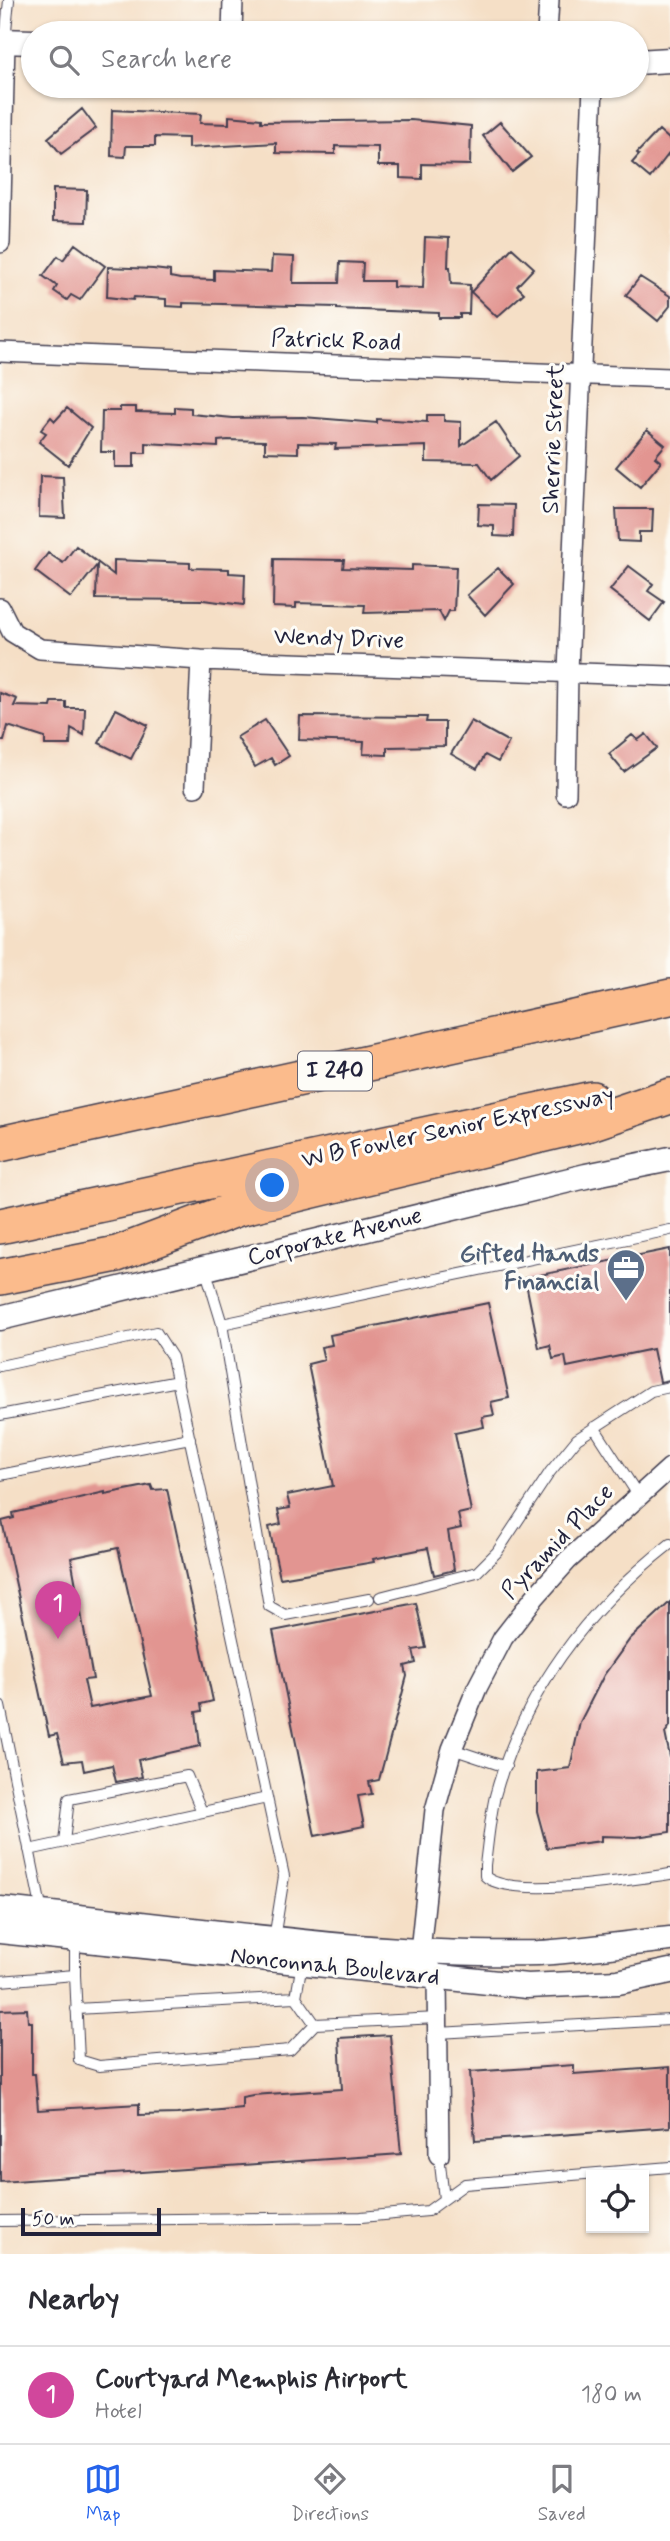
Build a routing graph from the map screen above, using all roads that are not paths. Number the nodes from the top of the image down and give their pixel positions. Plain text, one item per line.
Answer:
1 (9, 0) edge
2 (233, 0) edge
3 (548, 0) edge
4 (232, 21) edge
5 (547, 21) edge
6 (3, 41) edge
7 (21, 42) edge
8 (670, 60) edge
9 (649, 61) edge
10 (593, 98) edge
11 (0, 243) edge
12 (0, 352) edge
13 (581, 375) junction
14 (670, 378) edge
15 (0, 608) edge
16 (201, 660) junction
17 (568, 671) junction
18 (670, 676) edge
19 (195, 787) dead end
20 (566, 794) dead end
21 (670, 998) edge
22 (670, 1082) edge
23 (670, 1096) edge
24 (0, 1144) edge
25 (670, 1159) edge
26 (0, 1226) edge
27 (670, 1230) edge
28 (205, 1268) junction
29 (0, 1277) edge
30 (0, 1318) edge
31 (222, 1324) junction
32 (0, 1366) edge
33 (178, 1381) junction
34 (670, 1387) edge
35 (0, 1415) edge
36 (594, 1427) junction
37 (190, 1438) junction
38 (670, 1468) edge
39 (0, 1475) edge
40 (638, 1495) junction
41 (670, 1544) edge
42 (0, 1706) edge
43 (452, 1749) junction
44 (506, 1767) junction
45 (267, 1798) junction
46 (202, 1812) junction
47 (64, 1842) junction
48 (29, 1850) junction
49 (670, 1874) edge
50 (0, 1909) edge
51 (42, 1913) junction
52 (0, 1931) edge
53 (75, 1939) junction
54 (670, 1939) edge
55 (274, 1940) junction
56 (420, 1951) junction
57 (302, 1963) junction
58 (670, 1971) edge
59 (75, 1975) junction
60 (437, 1978) junction
61 (0, 1981) edge
62 (296, 1997) junction
63 (76, 2009) junction
64 (670, 2020) edge
65 (315, 2024) junction
66 (438, 2025) junction
67 (439, 2155) joint
68 (670, 2167) edge
69 (444, 2199) junction
70 (0, 2221) edge

1 - 6 lane
2 - 4 street
3 - 5 street
6 - 7 street
6 - 11 street
8 - 9 street
10 - 13 street, Sherrie Street
12 - 13 street, Patrick Road
13 - 14 street, Patrick Road
13 - 17 street, Sherrie Street
15 - 16 street, Wendy Drive
16 - 17 street, Wendy Drive
16 - 19 street
17 - 18 street, Wendy Drive
17 - 20 street, Sherrie Street
21 - 24 highway, I 240
22 - 26 highway, W B Fowler Senior Expressway
23 - 29 highway
25 - 28 street, Corporate Avenue
27 - 31 lane
28 - 30 street, Corporate Avenue
28 - 31 lane
31 - 36 lane
32 - 33 lane
33 - 35 lane
33 - 37 lane
34 - 36 lane
36 - 40 lane
37 - 39 lane
37 - 45 lane
38 - 40 street, Pyramid Place
40 - 43 street, Pyramid Place
41 - 44 lane
42 - 48 lane
43 - 44 lane
43 - 56 street, Pyramid Place
44 - 49 lane
45 - 46 lane
45 - 55 lane
46 - 47 lane
46 - 47 lane
47 - 48 lane
48 - 51 lane
50 - 51 street, Nonconnah Boulevard
51 - 55 street, Nonconnah Boulevard
52 - 53 street, Nonconnah Boulevard
53 - 57 street, Nonconnah Boulevard
53 - 59 lane
54 - 56 street, Nonconnah Boulevard
55 - 56 street, Nonconnah Boulevard
56 - 60 street
57 - 60 street, Nonconnah Boulevard
57 - 62 lane
58 - 60 street, Nonconnah Boulevard
59 - 61 lane
59 - 63 lane
60 - 66 street
62 - 63 lane
62 - 65 lane
63 - 65 lane
64 - 66 lane
65 - 66 lane
66 - 67 street
67 - 69 lane
68 - 69 lane
69 - 70 lane

